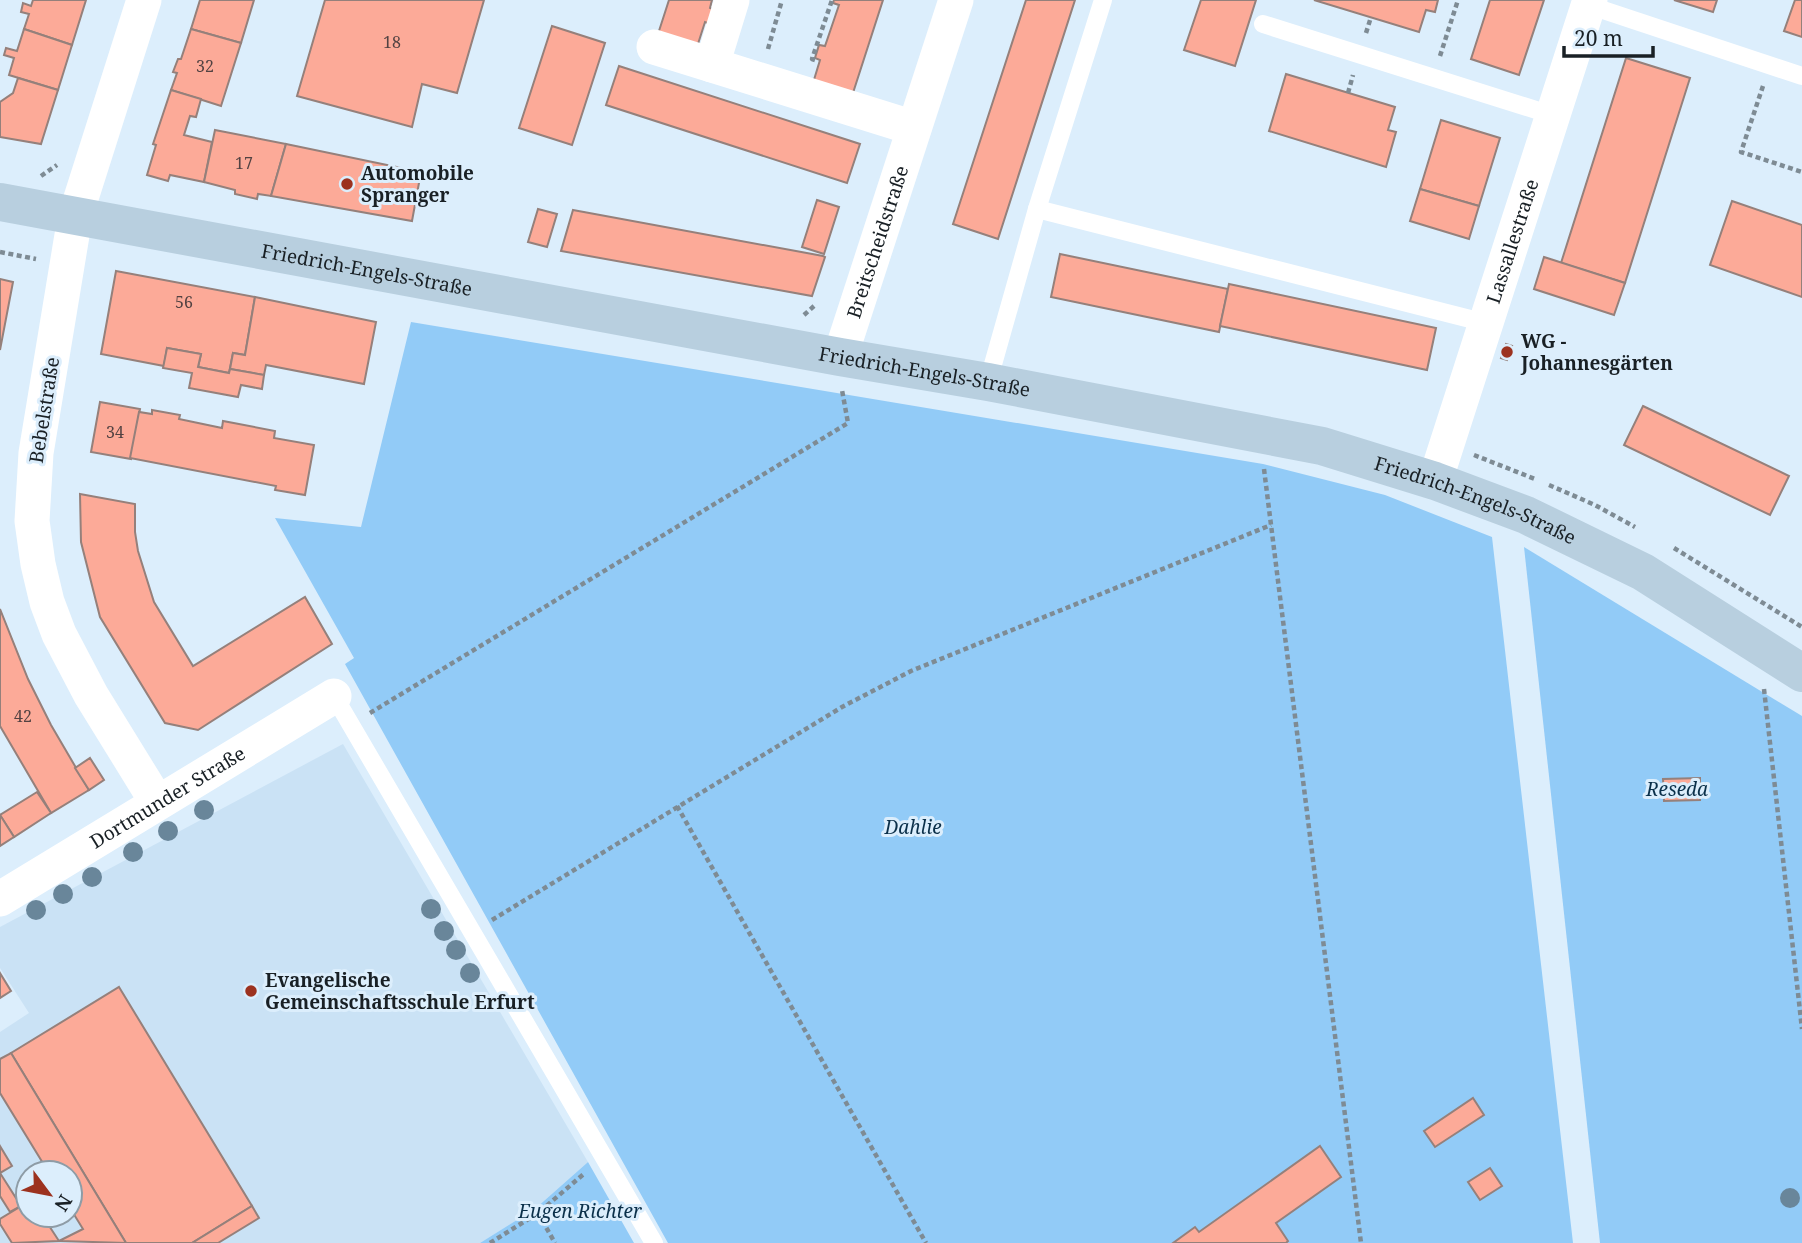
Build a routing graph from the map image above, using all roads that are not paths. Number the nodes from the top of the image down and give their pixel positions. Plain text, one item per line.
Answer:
1 (144, 0) edge
2 (732, 0) edge
3 (956, 0) edge
4 (1103, 0) edge
5 (1589, 3) edge
6 (1263, 24) dead end
7 (654, 47) dead end
8 (712, 65) junction
9 (1802, 76) edge
10 (1552, 115) junction
11 (914, 128) junction
12 (0, 202) edge
13 (1037, 209) junction
14 (75, 217) junction
15 (1486, 323) junction
16 (841, 372) junction
17 (988, 382) junction
18 (1435, 481) junction
19 (1802, 673) edge
20 (334, 696) joint
21 (157, 802) junction
22 (0, 899) edge
23 (654, 1243) edge

1 - 14 street, Bebelstraße
2 - 8 street
3 - 11 street, Breitscheidstraße
4 - 13 lane
5 - 9 lane
5 - 10 street, Lassallestraße
6 - 10 lane
7 - 8 street
8 - 11 street
10 - 15 street, Lassallestraße
11 - 16 street, Breitscheidstraße
12 - 14 street, Friedrich-Engels-Straße
13 - 15 lane
13 - 17 lane
14 - 16 street, Friedrich-Engels-Straße
14 - 21 street, Bebelstraße
15 - 18 street, Lassallestraße
16 - 17 street, Friedrich-Engels-Straße
17 - 18 street, Friedrich-Engels-Straße
18 - 19 street, Friedrich-Engels-Straße
20 - 21 street, Dortmunder Straße
20 - 23 lane
21 - 22 street, Dortmunder Straße

